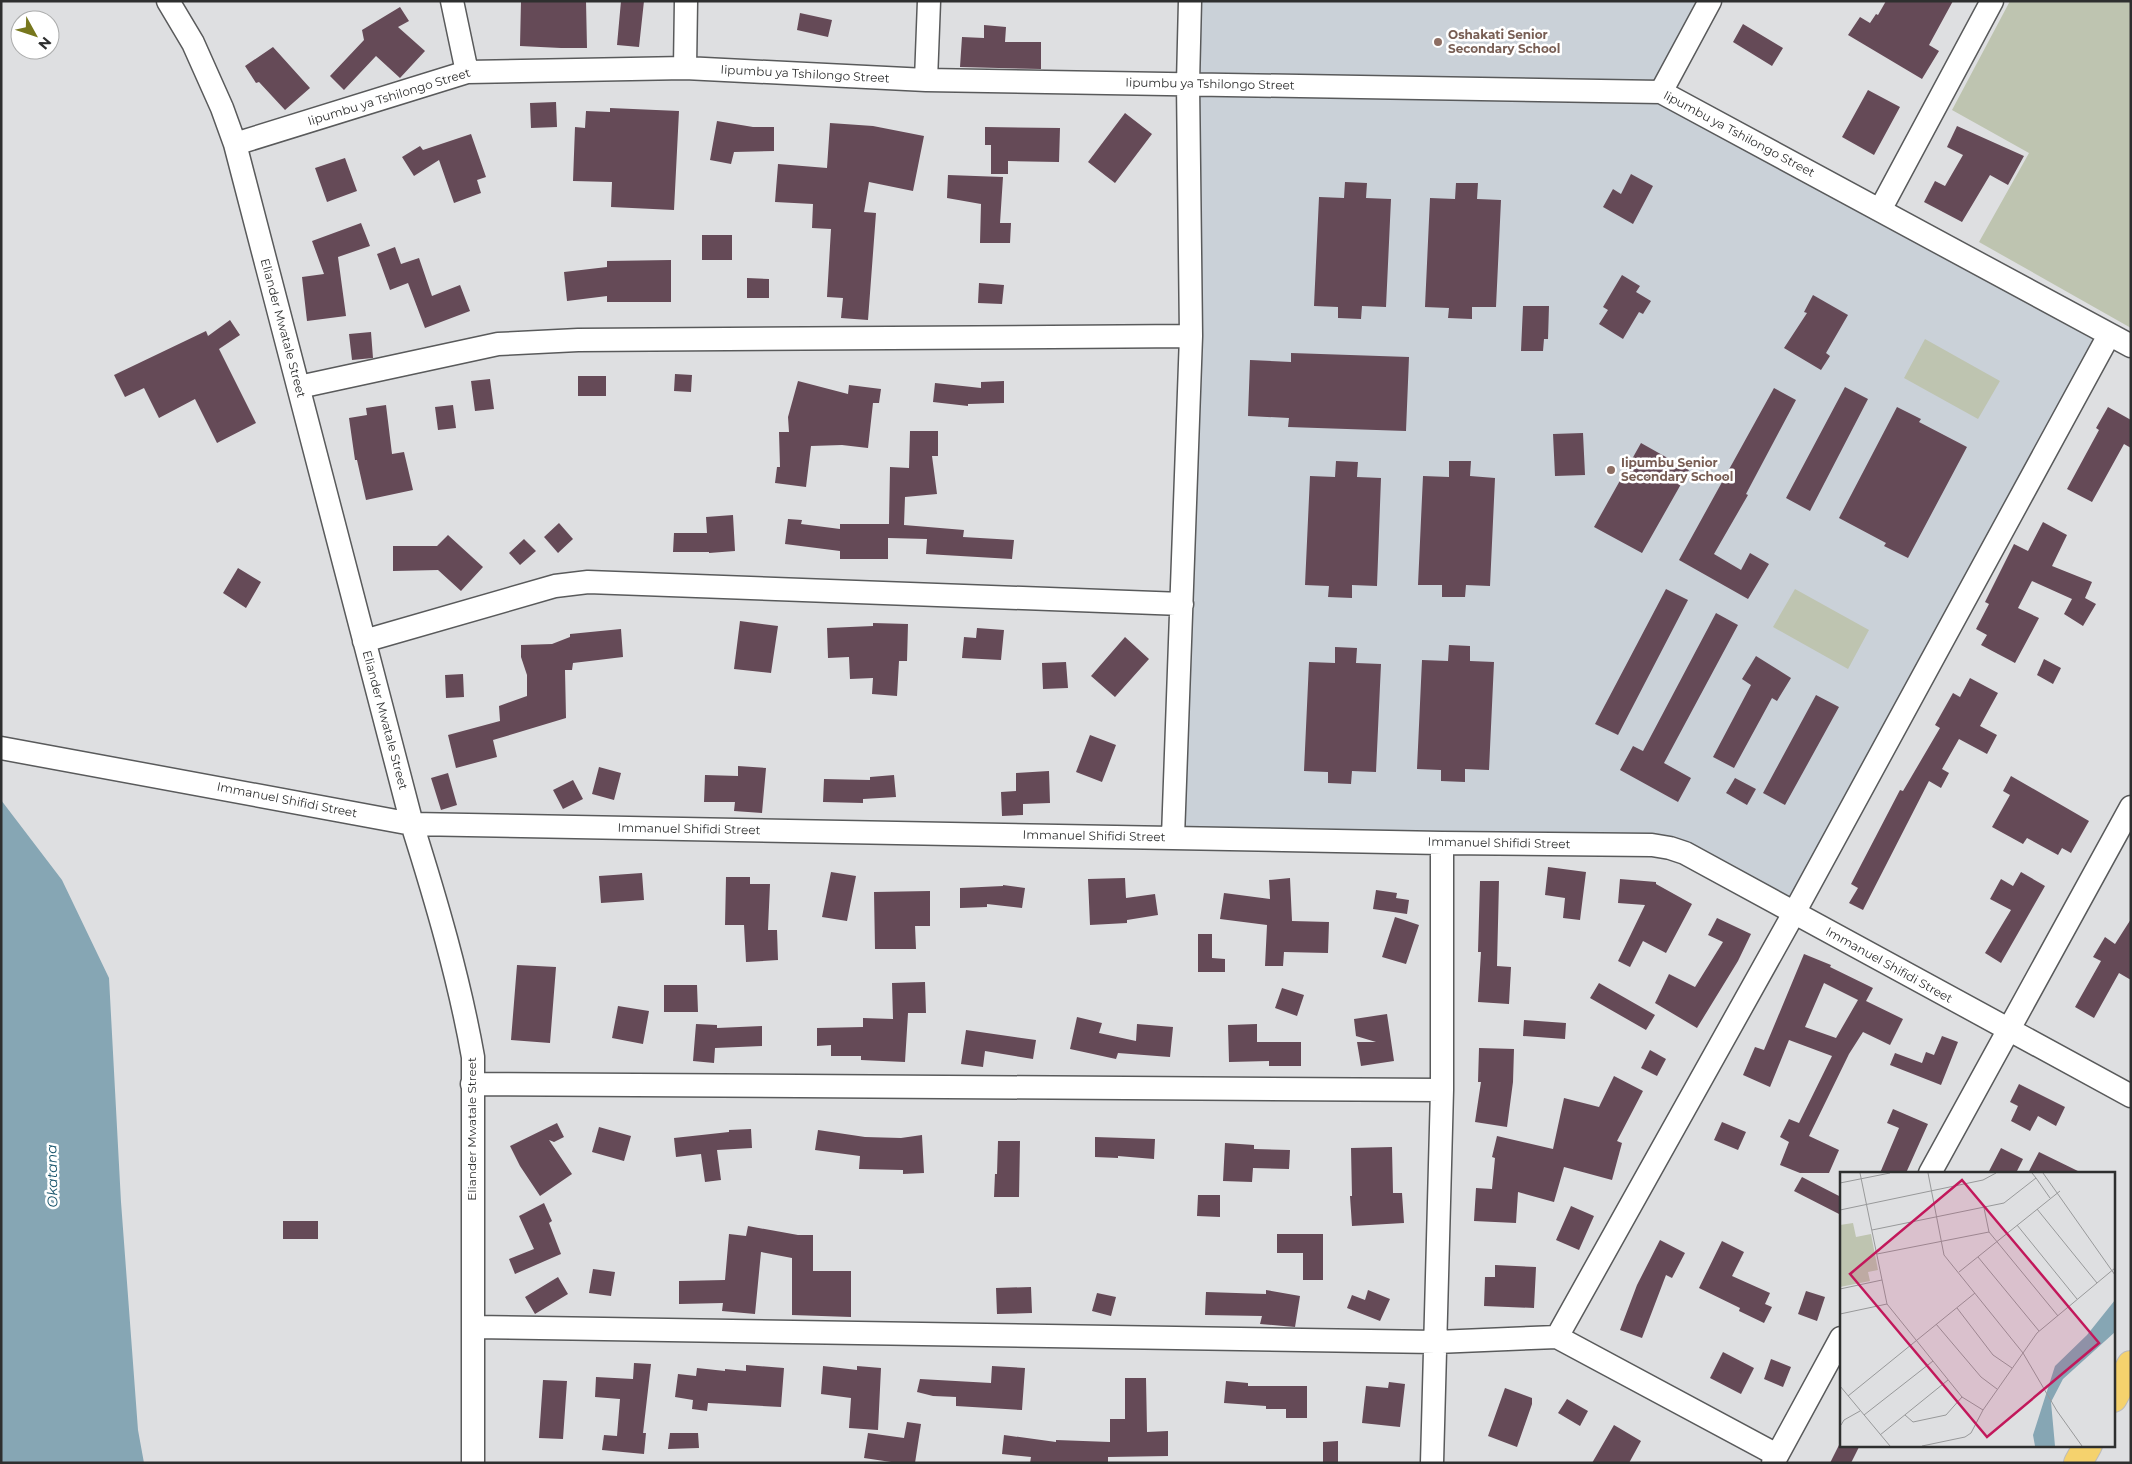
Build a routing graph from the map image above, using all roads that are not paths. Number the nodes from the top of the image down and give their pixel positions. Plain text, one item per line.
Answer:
1 (168, 1) edge
2 (452, 1) edge
3 (686, 1) edge
4 (929, 1) edge
5 (1190, 1) edge
6 (1710, 1) edge
7 (1992, 1) edge
8 (685, 68) junction
9 (467, 72) junction
10 (926, 80) junction
11 (1188, 83) junction
12 (1661, 92) junction
13 (235, 144) junction
14 (1880, 210) junction
15 (2109, 335) junction
16 (1191, 336) junction
17 (2131, 346) edge
18 (298, 387) junction
19 (1182, 604) junction
20 (364, 640) junction
21 (1, 748) edge
22 (2131, 807) edge
23 (412, 824) junction
24 (1173, 837) junction
25 (1442, 843) junction
26 (1794, 913) junction
27 (2007, 1030) junction
28 (472, 1084) junction
29 (1442, 1090) junction
30 (2131, 1096) edge
31 (1931, 1172) edge
32 (473, 1327) junction
33 (1557, 1337) junction
34 (1840, 1340) edge
35 (1436, 1342) junction
36 (2131, 1365) edge
37 (2114, 1396) edge
38 (2087, 1446) edge
39 (1776, 1459) edge
40 (473, 1463) edge
41 (1432, 1463) edge
42 (2078, 1463) edge

1 - 13 street, Eliander Mwatale Street
2 - 9 street
3 - 8 street
4 - 10 street
5 - 11 street
6 - 12 street
7 - 14 street
8 - 9 street, Iipumbu ya Tshilongo Street
8 - 10 street, Iipumbu ya Tshilongo Street
9 - 13 street, Iipumbu ya Tshilongo Street
10 - 11 street, Iipumbu ya Tshilongo Street
11 - 12 street, Iipumbu ya Tshilongo Street
11 - 16 street
12 - 14 street, Iipumbu ya Tshilongo Street
13 - 18 street, Eliander Mwatale Street
14 - 15 street, Iipumbu ya Tshilongo Street
15 - 17 street, Iipumbu ya Tshilongo Street
15 - 26 street
16 - 18 street
16 - 19 street
18 - 20 street, Eliander Mwatale Street
19 - 20 street
19 - 24 street
20 - 23 street, Eliander Mwatale Street
21 - 23 street, Immanuel Shifidi Street
22 - 27 street
23 - 24 street, Immanuel Shifidi Street
23 - 28 street, Eliander Mwatale Street
24 - 25 street, Immanuel Shifidi Street
25 - 26 street, Immanuel Shifidi Street
25 - 29 street
26 - 27 street, Immanuel Shifidi Street
26 - 33 street
27 - 30 street, Immanuel Shifidi Street
27 - 31 street
28 - 29 street
28 - 32 street, Eliander Mwatale Street
29 - 35 street
32 - 35 street
32 - 40 street, Eliander Mwatale Street
33 - 35 street
33 - 39 street
34 - 39 street
35 - 41 street
36 - 37 main road
38 - 42 main road

